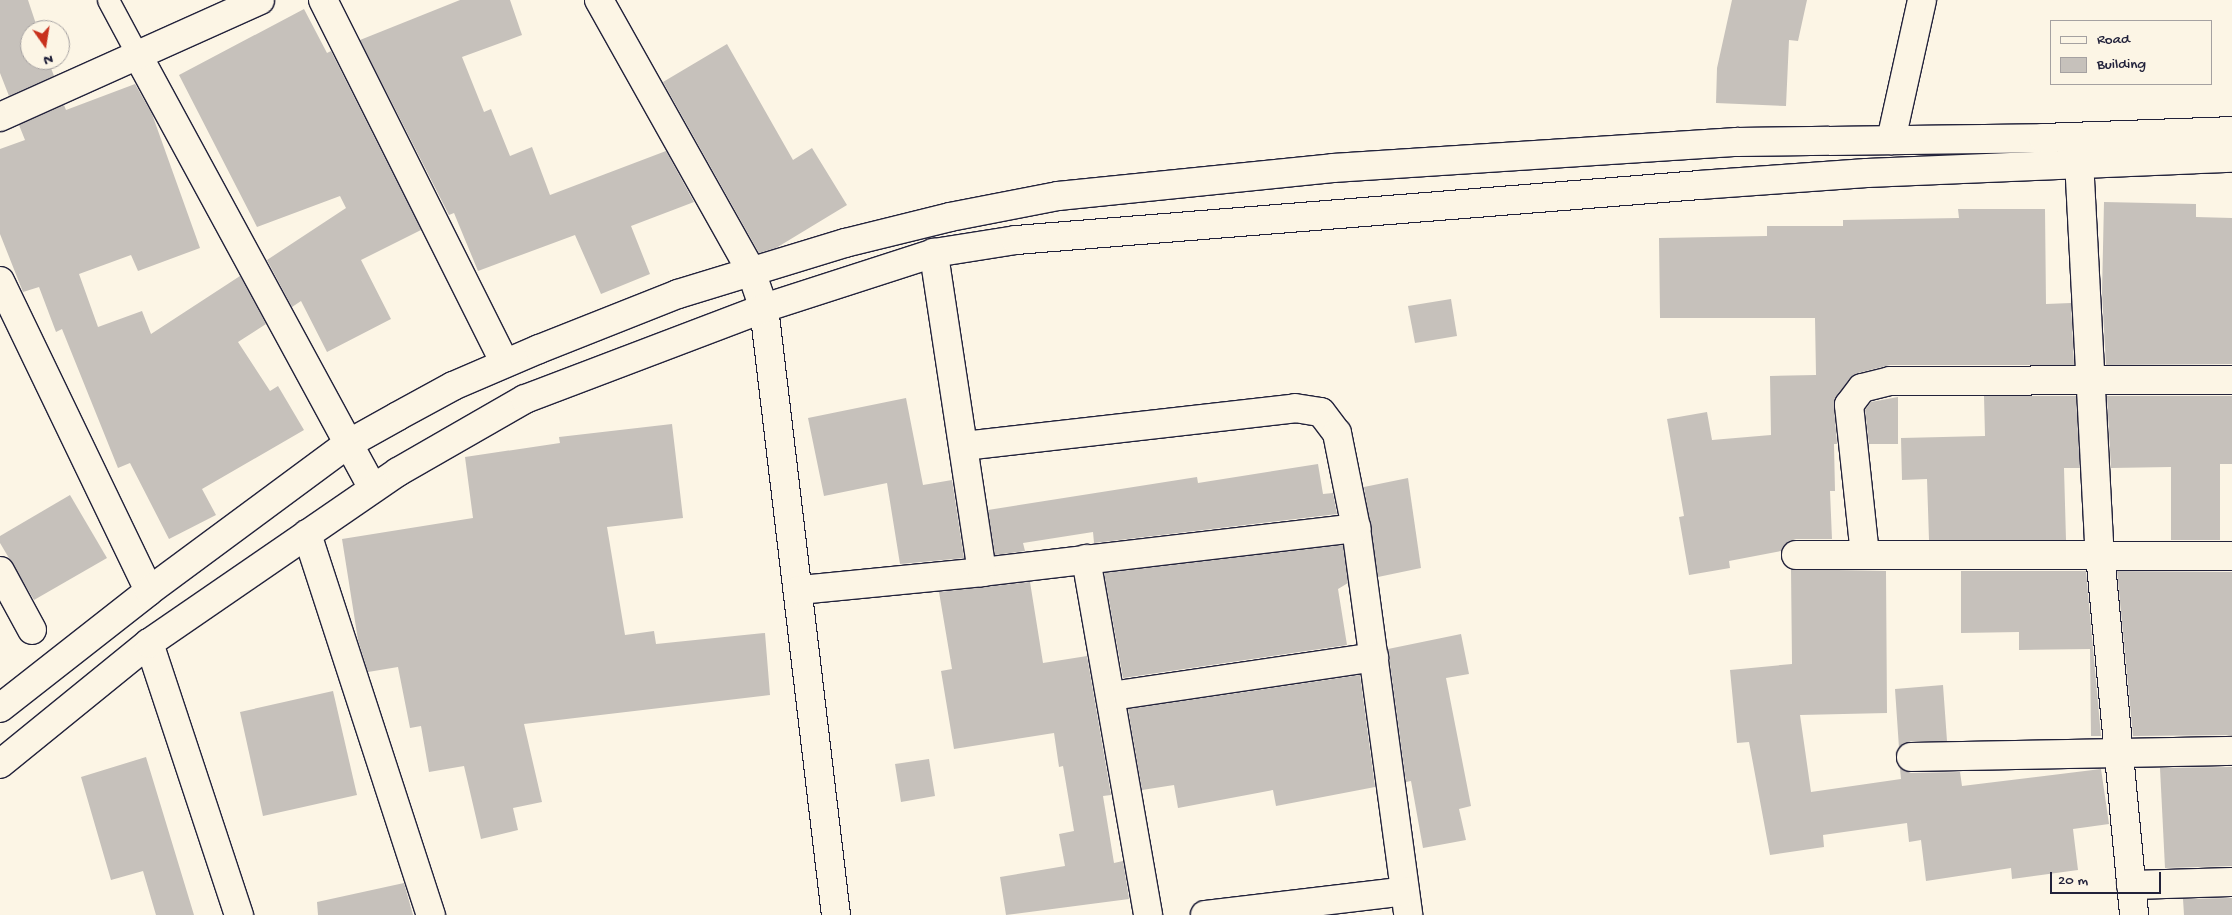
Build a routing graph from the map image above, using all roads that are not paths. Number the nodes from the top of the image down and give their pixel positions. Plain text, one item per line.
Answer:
1 (108, 0) edge
2 (260, 0) edge
3 (323, 0) edge
4 (599, 0) edge
5 (1922, 0) edge
6 (137, 54) junction
7 (0, 117) edge
8 (2231, 127) edge
9 (2078, 137) junction
10 (1891, 140) junction
11 (2232, 158) edge
12 (2078, 164) junction
13 (934, 254) junction
14 (751, 271) junction
15 (0, 281) edge
16 (764, 308) junction
17 (505, 363) junction
18 (2088, 378) junction
19 (2232, 380) edge
20 (348, 444) junction
21 (964, 446) junction
22 (373, 488) junction
23 (1356, 528) junction
24 (307, 534) junction
25 (2100, 554) junction
26 (1865, 555) junction
27 (1796, 556) dead end
28 (2232, 556) edge
29 (1086, 559) junction
30 (0, 571) edge
31 (982, 572) junction
32 (800, 590) junction
33 (149, 591) junction
34 (32, 630) dead end
35 (149, 643) junction
36 (1374, 657) junction
37 (1111, 696) junction
38 (0, 708) edge
39 (2232, 751) edge
40 (2118, 753) junction
41 (1911, 757) dead end
42 (0, 764) edge
43 (2232, 882) edge
44 (2131, 885) junction
45 (1406, 903) edge
46 (1281, 910) edge
47 (239, 915) edge
48 (431, 915) edge
49 (836, 915) edge
50 (1148, 915) edge
51 (1204, 915) edge
52 (2134, 915) edge

1 - 6 lane
2 - 6 street
3 - 17 street
4 - 14 street
5 - 10 street
6 - 7 street
6 - 20 street
8 - 9 street
9 - 10 street
9 - 12 street
10 - 14 street
11 - 12 street
12 - 13 street
12 - 18 street
13 - 16 street
13 - 21 street
14 - 16 street
14 - 17 street
15 - 33 street
16 - 22 street
16 - 32 street
17 - 20 street
18 - 19 street
18 - 25 street
18 - 26 street
20 - 22 street
20 - 33 street
21 - 23 street
21 - 31 street
22 - 24 street
23 - 29 street
23 - 36 street
24 - 35 street
24 - 48 street
25 - 26 street
25 - 28 street
25 - 40 street
26 - 27 street
29 - 31 street
29 - 37 street
30 - 34 street
31 - 32 street
32 - 49 street
33 - 38 street
35 - 42 street
35 - 47 street
36 - 37 street
36 - 45 street
37 - 50 street
39 - 40 street
40 - 41 street
40 - 44 street
43 - 44 street
44 - 52 street
45 - 46 street
46 - 51 street

